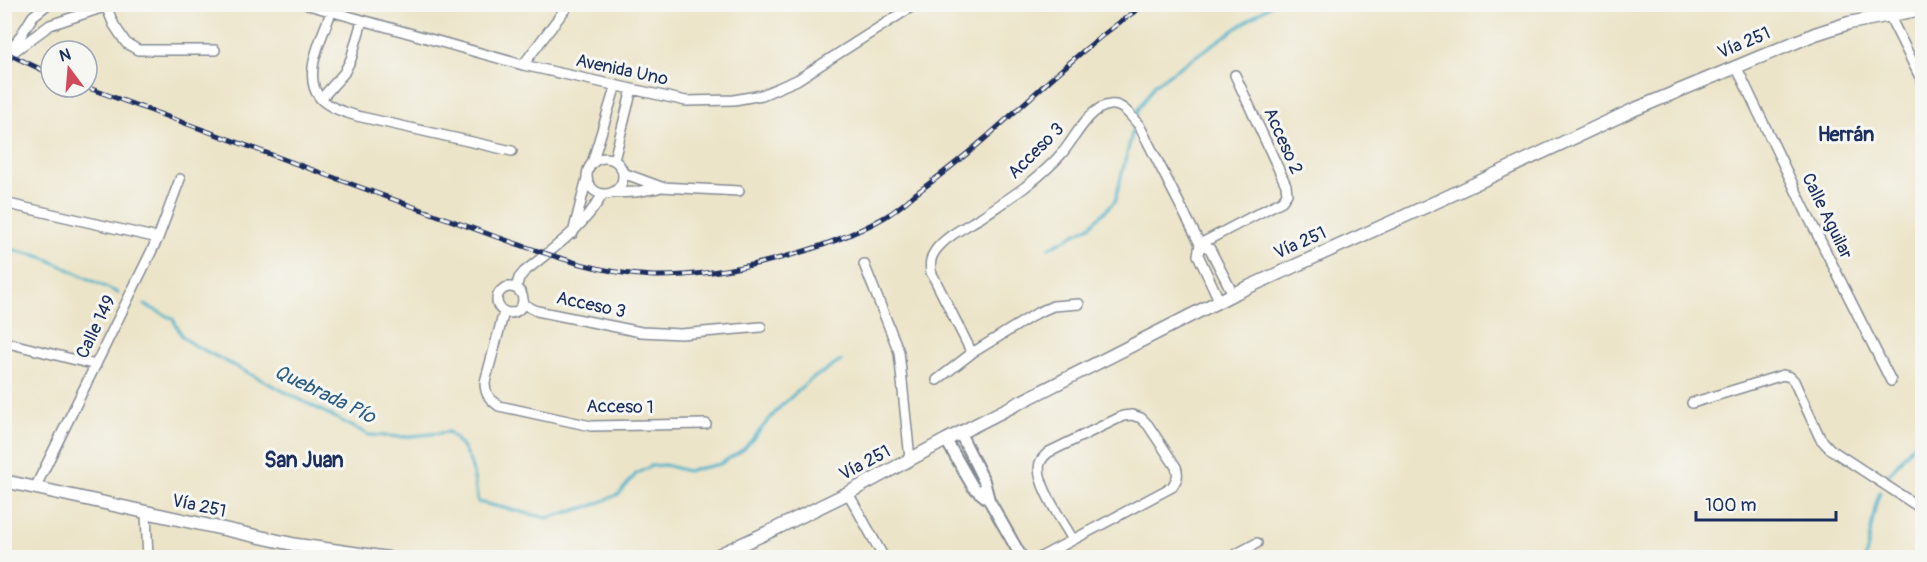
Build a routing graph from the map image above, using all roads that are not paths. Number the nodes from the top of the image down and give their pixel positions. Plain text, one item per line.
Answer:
1 (48, 4) edge
2 (305, 4) edge
3 (569, 4) edge
4 (916, 4) edge
5 (108, 5) edge
6 (902, 8) edge
7 (1923, 9) edge
8 (331, 12) junction
9 (1889, 15) junction
10 (362, 21) junction
11 (215, 50) dead end
12 (7, 59) edge
13 (523, 64) junction
14 (1736, 66) junction
15 (1235, 75) dead end
16 (1923, 81) edge
17 (616, 85) junction
18 (632, 88) junction
19 (321, 99) junction
20 (512, 151) dead end
21 (614, 160) junction
22 (592, 163) junction
23 (623, 173) junction
24 (587, 178) junction
25 (180, 179) dead end
26 (661, 187) junction
27 (739, 191) dead end
28 (607, 193) junction
29 (4, 203) edge
30 (573, 233) junction
31 (158, 238) junction
32 (1200, 244) junction
33 (864, 264) dead end
34 (516, 288) junction
35 (1233, 294) junction
36 (1220, 300) junction
37 (523, 304) junction
38 (1079, 304) dead end
39 (504, 312) junction
40 (761, 327) dead end
41 (4, 342) edge
42 (972, 353) junction
43 (96, 365) junction
44 (937, 380) dead end
45 (1891, 381) dead end
46 (1692, 403) dead end
47 (706, 424) dead end
48 (960, 433) junction
49 (946, 440) junction
50 (910, 459) junction
51 (4, 481) edge
52 (35, 488) junction
53 (848, 493) junction
54 (989, 500) junction
55 (1923, 509) edge
56 (146, 513) junction
57 (1072, 538) junction
58 (1257, 543) dead end
59 (297, 545) junction
60 (148, 558) edge
61 (350, 558) edge
62 (387, 558) edge
63 (712, 558) edge
64 (884, 558) edge
65 (1022, 558) edge
66 (1039, 558) edge
67 (1229, 558) edge

1 - 12 street
2 - 8 street, Avenida Uno
3 - 13 street
4 - 6 street, Avenida Uno
5 - 11 street
5 - 12 street
6 - 18 street, Avenida Uno
7 - 9 main road, Vía 251
8 - 10 street, Avenida Uno
8 - 19 street
9 - 14 main road, Vía 251
9 - 16 street
10 - 13 street, Avenida Uno
10 - 19 street
13 - 17 street, Avenida Uno
14 - 35 main road, Vía 251
14 - 45 street, Calle Aguilar
15 - 32 street, Acceso 2
17 - 18 street, Avenida Uno
17 - 22 street
18 - 21 street
19 - 20 street
21 - 22 street
21 - 23 street
22 - 24 street
23 - 26 street
23 - 28 street
24 - 28 street
24 - 30 street
25 - 31 street, Calle 149
26 - 27 street
26 - 28 street
28 - 30 street
29 - 31 street
30 - 34 street
31 - 43 street, Calle 149
32 - 35 street
32 - 36 street
32 - 42 street, Acceso 3
33 - 50 street
34 - 37 street
34 - 39 street
35 - 36 main road, Vía 251
36 - 48 main road, Vía 251
37 - 39 street
37 - 40 street, Acceso 3
38 - 42 street
39 - 47 street, Acceso 1
41 - 43 street
42 - 44 street
43 - 52 street, Calle 149
46 - 55 street
48 - 49 main road, Vía 251
48 - 54 street
49 - 50 main road, Vía 251
49 - 54 street
50 - 53 main road, Vía 251
51 - 52 main road, Vía 251
52 - 56 main road, Vía 251
53 - 63 main road, Vía 251
53 - 64 street
54 - 65 street
56 - 59 main road, Vía 251
56 - 60 street
57 - 57 street
57 - 66 street
58 - 67 street
59 - 61 street
59 - 62 main road, Vía 251

